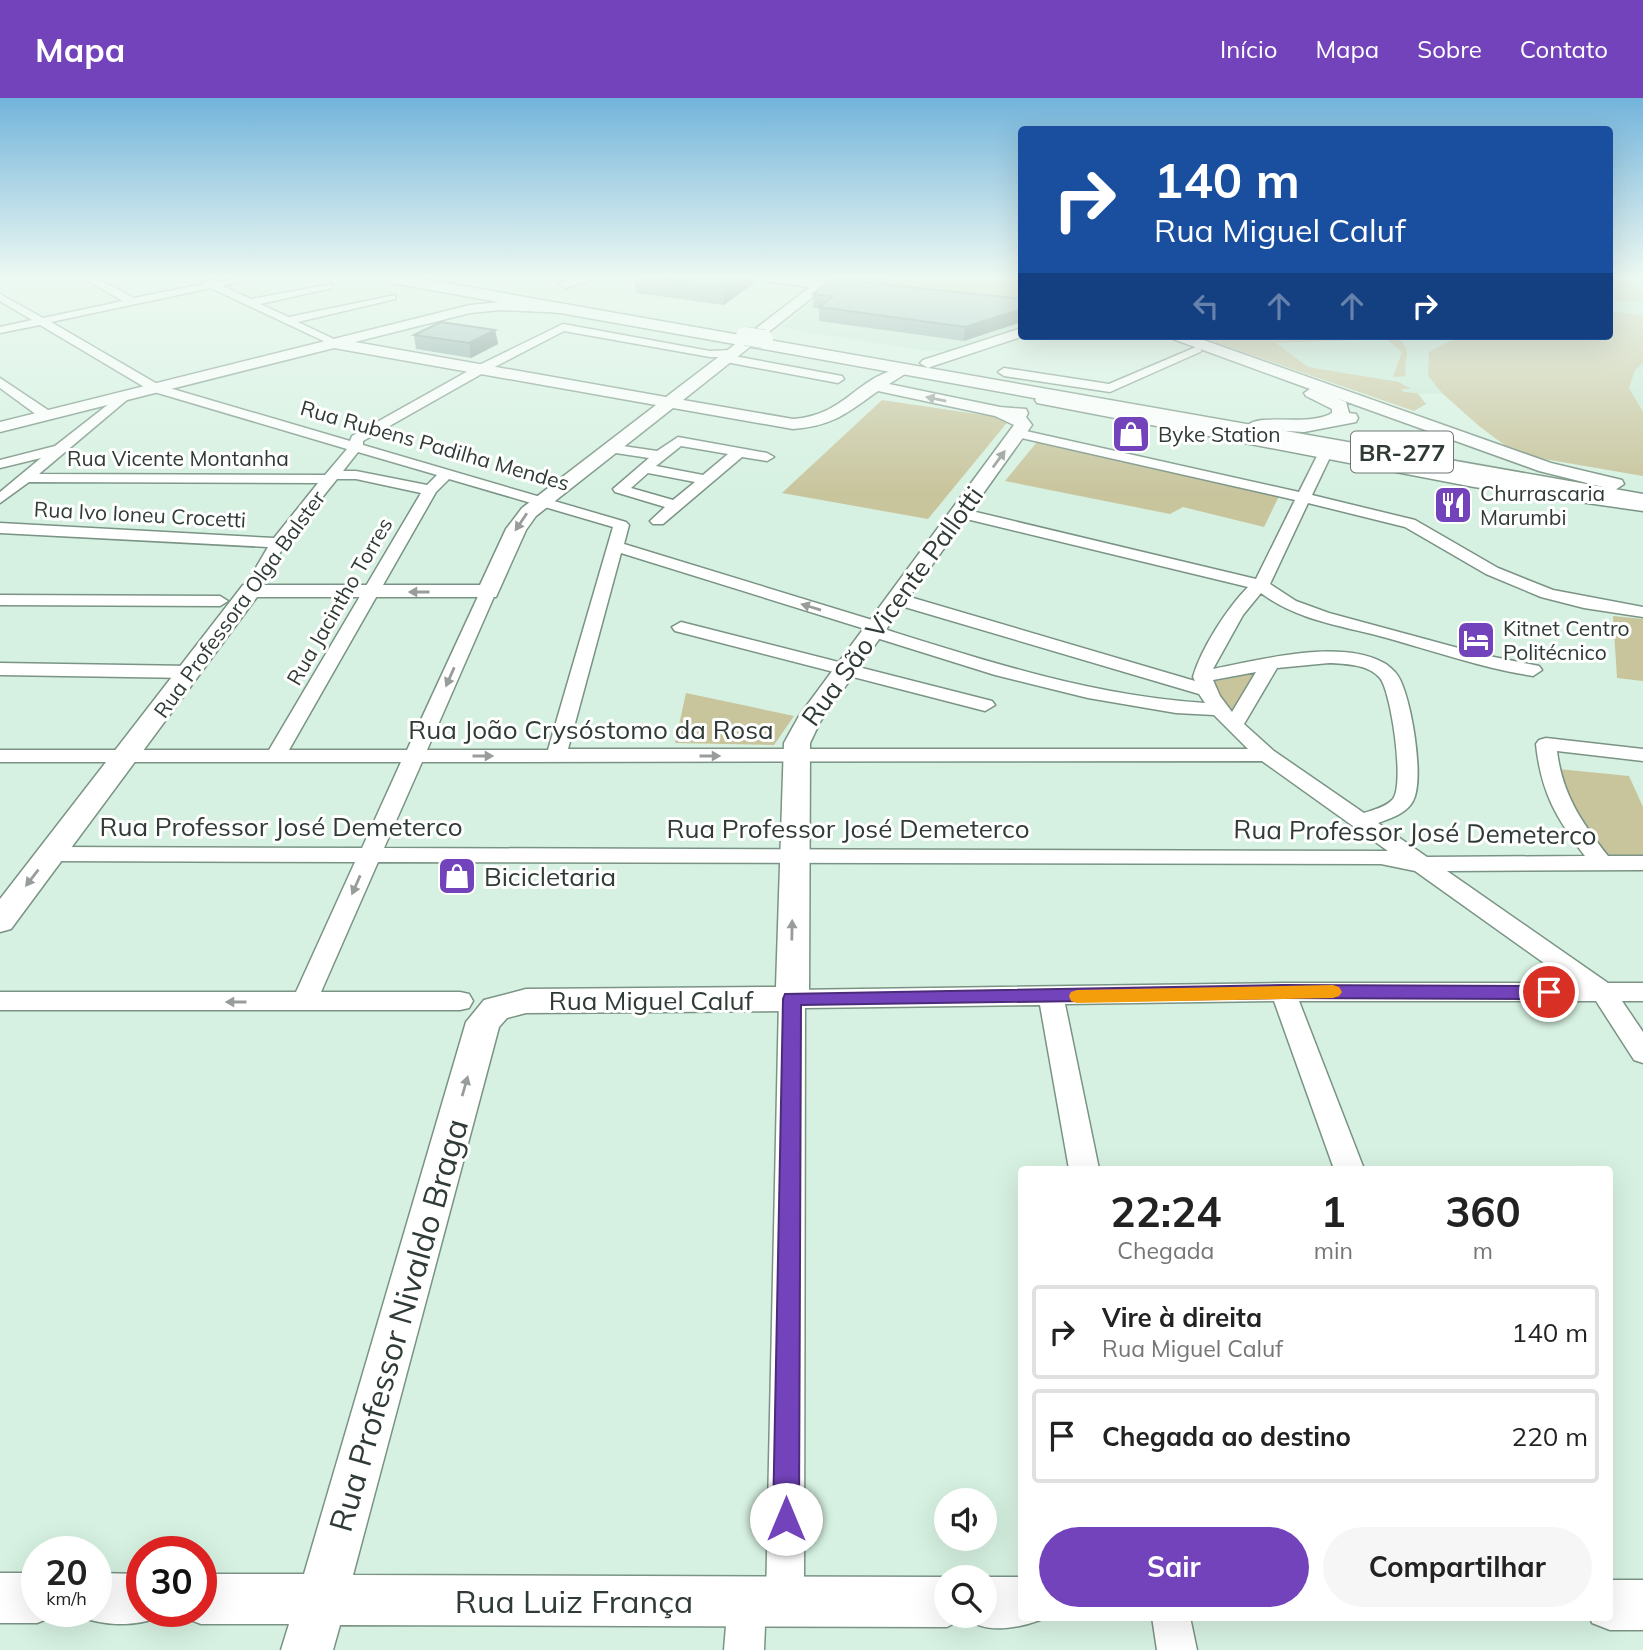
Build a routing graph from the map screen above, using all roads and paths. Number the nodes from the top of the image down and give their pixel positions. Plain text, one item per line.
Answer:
1 (92, 350) edge
2 (304, 350) edge
3 (376, 350) edge
4 (517, 350) edge
5 (691, 350) edge
6 (723, 350) edge
7 (737, 350) edge
8 (762, 350) edge
9 (785, 350) edge
10 (794, 350) edge
11 (978, 350) edge
12 (1185, 350) edge
13 (1207, 350) edge
14 (1189, 354) junction
15 (1217, 354) junction
16 (481, 369) junction
17 (934, 369) junction
18 (1004, 372) dead end
19 (897, 374) dead end
20 (838, 379) dead end
21 (0, 382) edge
22 (873, 385) junction
23 (155, 388) junction
24 (124, 396) junction
25 (669, 402) junction
26 (1037, 406) junction
27 (1000, 412) junction
28 (46, 415) junction
29 (1403, 415) junction
30 (1135, 419) junction
31 (1062, 420) junction
32 (1331, 421) junction
33 (1241, 423) junction
34 (0, 427) edge
35 (1017, 433) junction
36 (356, 446) junction
37 (61, 448) junction
38 (609, 448) junction
39 (738, 452) junction
40 (1325, 453) junction
41 (660, 456) junction
42 (767, 457) dead end
43 (0, 464) edge
44 (645, 468) junction
45 (447, 472) junction
46 (332, 477) junction
47 (25, 478) junction
48 (706, 480) junction
49 (430, 490) junction
50 (1643, 492) edge
51 (1303, 497) junction
52 (0, 499) edge
53 (542, 500) junction
54 (1643, 503) edge
55 (676, 506) junction
56 (959, 513) junction
57 (658, 521) dead end
58 (0, 528) edge
59 (278, 543) junction
60 (617, 547) junction
61 (1261, 585) junction
62 (251, 590) junction
63 (369, 592) junction
64 (488, 592) junction
65 (897, 599) junction
66 (0, 600) edge
67 (220, 601) dead end
68 (1643, 612) edge
69 (681, 627) dead end
70 (875, 629) junction
71 (1270, 664) junction
72 (847, 667) junction
73 (0, 669) edge
74 (1533, 670) dead end
75 (191, 672) junction
76 (1204, 683) junction
77 (985, 705) dead end
78 (1228, 718) junction
79 (1267, 755) junction
80 (1643, 755) edge
81 (0, 756) edge
82 (126, 756) junction
83 (275, 756) junction
84 (414, 756) junction
85 (556, 756) junction
86 (794, 756) junction
87 (1360, 822) junction
88 (51, 854) junction
89 (370, 855) junction
90 (793, 856) junction
91 (1602, 863) junction
92 (1643, 863) edge
93 (1419, 864) junction
94 (0, 920) edge
95 (1283, 992) junction
96 (1603, 992) junction
97 (1643, 992) edge
98 (1051, 997) junction
99 (792, 999) junction
100 (0, 1001) edge
101 (304, 1001) junction
102 (480, 1004) junction
103 (1643, 1053) edge
104 (1083, 1166) edge
105 (1348, 1166) edge
106 (0, 1598) edge
107 (21, 1598) edge
108 (217, 1599) edge
109 (321, 1600) junction
110 (766, 1601) junction
111 (934, 1602) edge
112 (997, 1602) edge
113 (1018, 1602) edge
114 (1613, 1605) edge
115 (1643, 1605) edge
116 (1172, 1621) edge
117 (307, 1650) edge
118 (744, 1650) edge
119 (1177, 1650) edge

1 - 23 street
2 - 23 main road
3 - 16 main road
4 - 16 street, Rua Professora Olga Balster
5 - 6 street, Rua Professora Olga Balster
7 - 25 main road
8 - 20 street
9 - 33 highway, BR-277
10 - 17 highway, BR-277
11 - 17 main road
12 - 14 main road
13 - 15 main road
14 - 15 main road
14 - 18 street
15 - 29 main road
15 - 32 main road
16 - 25 main road
16 - 36 street, Rua Professora Olga Balster
17 - 26 highway
17 - 54 highway, BR-277
19 - 22 main road
21 - 28 street
22 - 25 main road
27 -> 22 main road
23 - 24 main road
23 - 36 street, Rua Rubens Padilha Mendes
24 - 28 main road
24 - 37 street
25 - 38 main road
26 - 27 main road
26 - 30 main road
26 - 31 main road
27 - 35 main road
28 - 34 main road
29 - 32 main road
29 - 50 main road
30 - 31 main road
30 - 40 main road
31 - 35 main road
32 - 33 main road
33 - 50 highway, BR-277
35 - 51 street
56 -> 35 main road, Rua São Vicente Pallotti
36 - 45 street, Rua Rubens Padilha Mendes
36 - 46 street, Rua Professora Olga Balster
37 - 43 street
37 - 47 street
38 - 41 street
38 - 53 main road
39 - 41 street
39 - 42 street
39 - 48 street
40 - 51 street
40 - 54 main road
41 - 44 street
44 - 48 street
44 - 55 street
45 - 49 street, Rua Jacintho Torres
45 - 53 street, Rua Rubens Padilha Mendes
46 - 47 street, Rua Vicente Montanha
46 - 49 street, Rua Vicente Montanha
46 - 59 street, Rua Professora Olga Balster
47 - 52 street
48 - 55 street
49 - 63 street, Rua Jacintho Torres
51 - 61 street
51 - 68 street
53 - 60 street, Rua Rubens Padilha Mendes
53 -> 64 main road
55 - 57 street
56 - 61 street
56 - 65 main road, Rua São Vicente Pallotti
58 - 59 street, Rua Ivo Ioneu Crocetti
59 - 62 street, Rua Professora Olga Balster
70 -> 60 street
60 - 85 street
61 - 74 street
61 - 76 street
62 - 63 main road
62 - 75 main road, Rua Professora Olga Balster
64 -> 63 main road
63 - 83 street, Rua Jacintho Torres
64 -> 84 street
65 - 70 main road, Rua São Vicente Pallotti
65 - 76 street
66 - 67 street
69 - 72 street
70 - 72 main road, Rua São Vicente Pallotti
70 - 78 street
71 - 76 street
71 - 78 street
71 - 87 street
72 - 77 street
72 - 86 main road, Rua São Vicente Pallotti
73 - 75 street
75 - 82 main road, Rua Professora Olga Balster
76 - 78 street
78 - 79 street
79 - 86 street, Rua João Crysóstomo da Rosa
79 - 87 street
80 - 91 street
81 - 82 street, Rua João Crysóstomo da Rosa
82 - 83 street, Rua João Crysóstomo da Rosa
82 - 88 main road, Rua Professora Olga Balster
83 - 84 street, Rua João Crysóstomo da Rosa
84 -> 85 street, Rua João Crysóstomo da Rosa
84 - 89 street
85 -> 86 street, Rua João Crysóstomo da Rosa
86 - 90 main road, Rua São Vicente Pallotti
87 - 93 street
88 - 89 street, Rua Professor José Demeterco
88 -> 94 main road, Rua Professora Olga Balster
89 - 90 street, Rua Professor José Demeterco
89 -> 101 street
90 - 93 street, Rua Professor José Demeterco
99 -> 90 main road, Rua São Vicente Pallotti
91 - 92 street, Rua Professor José Demeterco
91 - 93 street, Rua Professor José Demeterco
93 - 96 street
95 - 96 street, Rua Miguel Caluf
95 - 98 street, Rua Miguel Caluf
95 - 105 street
96 - 97 street, Rua Miguel Caluf
96 - 103 street
98 - 99 street, Rua Miguel Caluf
98 - 104 street
99 - 102 main road, Rua Miguel Caluf
99 - 110 street
101 -> 100 street, Rua Miguel Caluf
101 - 102 street, Rua Miguel Caluf
109 -> 102 main road, Rua Professor Nivaldo Braga
106 - 107 main road
108 - 109 main road, Rua Luiz França
109 - 110 main road, Rua Luiz França
109 - 117 main road, Rua Professor Nivaldo Braga
110 - 111 main road, Rua Luiz França
110 - 118 street
112 - 113 main road
114 - 115 main road
116 - 119 street

